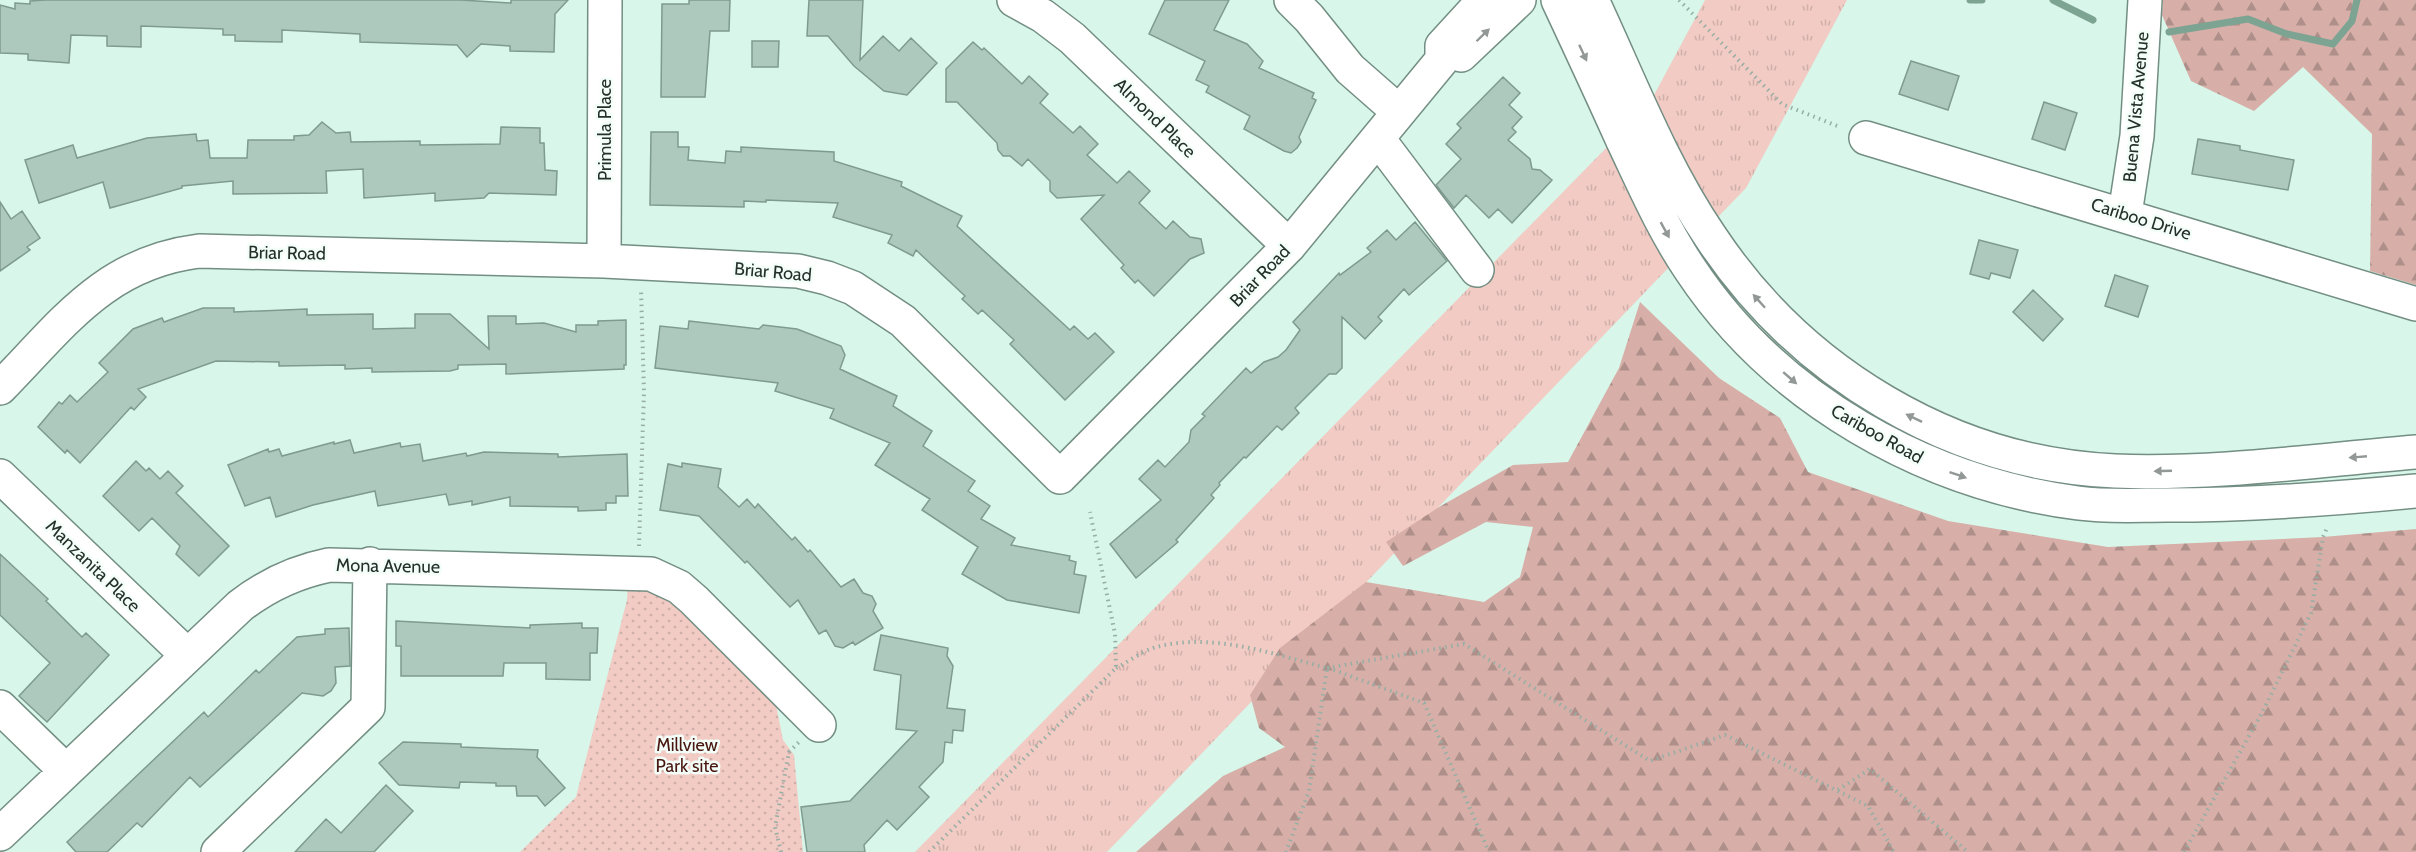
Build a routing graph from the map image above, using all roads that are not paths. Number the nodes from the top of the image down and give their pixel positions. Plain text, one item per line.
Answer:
1 (605, 0) edge
2 (1014, 0) edge
3 (1291, 0) edge
4 (1484, 0) edge
5 (1519, 0) edge
6 (1558, 0) edge
7 (1592, 0) edge
8 (2145, 0) edge
9 (1442, 60) junction
10 (1399, 112) junction
11 (1866, 138) road end
12 (1379, 140) junction
13 (2125, 214) junction
14 (1289, 246) junction
15 (604, 261) junction
16 (1477, 270) dead end
17 (2416, 304) edge
18 (0, 388) edge
19 (2416, 452) edge
20 (0, 476) edge
21 (2416, 491) edge
22 (370, 564) junction
23 (187, 655) junction
24 (0, 707) edge
25 (819, 724) dead end
26 (66, 771) junction
27 (0, 834) edge
28 (218, 852) edge

1 - 15 street, Primula Place
2 - 14 street, Almond Place
3 - 10 street
4 - 9 street, Briar Road
9 -> 5 street, Briar Road
6 -> 21 street, Cariboo Road
19 -> 7 street, Cariboo Road
8 - 13 street, Buena Vista Avenue
9 - 10 street, Briar Road
10 - 12 street, Briar Road
11 - 13 street, Cariboo Drive
12 - 14 street, Briar Road
12 - 16 street
13 - 17 street, Cariboo Drive
14 - 15 street, Briar Road
15 - 18 street, Briar Road
20 - 23 street, Manzanita Place
22 - 23 street, Mona Avenue
22 - 25 street, Mona Avenue
22 - 28 street
23 - 26 street, Mona Avenue
24 - 26 street
26 - 27 street, Mona Avenue

